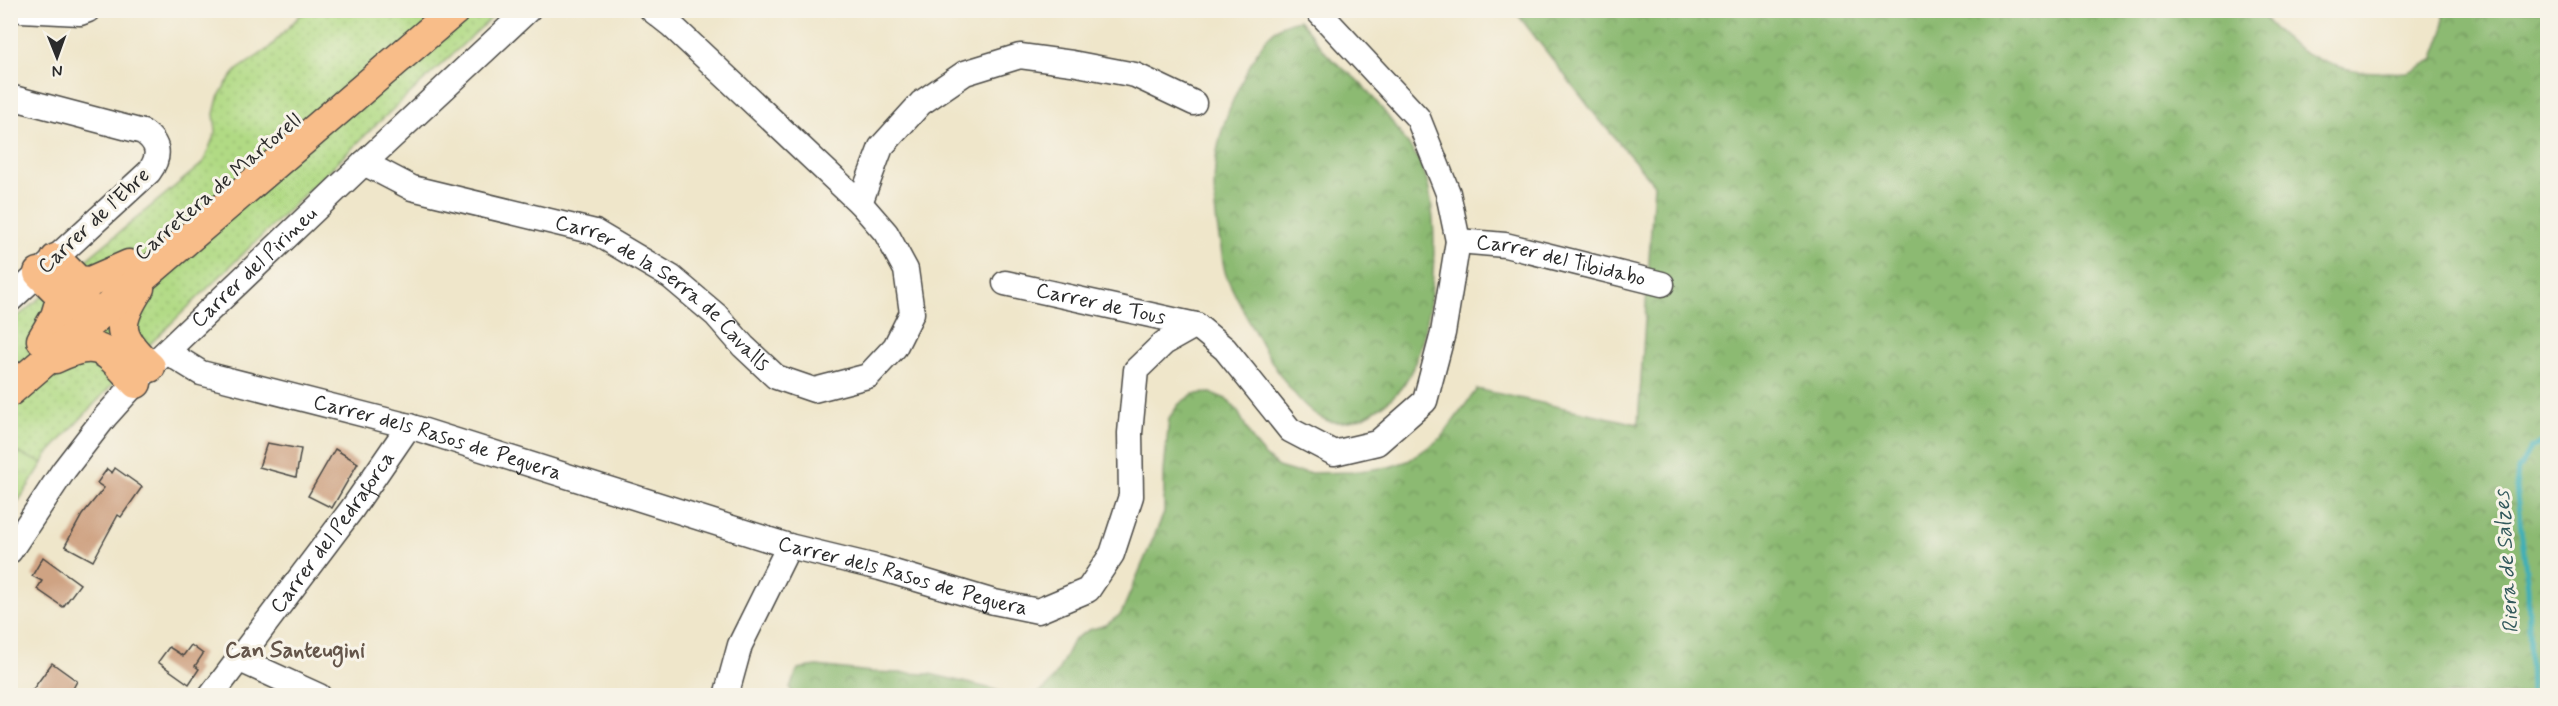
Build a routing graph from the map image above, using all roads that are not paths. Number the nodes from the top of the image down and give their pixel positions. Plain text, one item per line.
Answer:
1 (21, 10) edge
2 (88, 10) edge
3 (429, 10) edge
4 (455, 10) edge
5 (528, 10) edge
6 (652, 10) edge
7 (1317, 10) edge
8 (10, 97) edge
9 (1194, 103) dead end
10 (364, 163) junction
11 (860, 203) junction
12 (1458, 241) junction
13 (47, 266) junction
14 (139, 269) junction
15 (1005, 283) dead end
16 (1662, 284) dead end
17 (75, 294) junction
18 (10, 300) edge
19 (1196, 325) junction
20 (42, 352) junction
21 (151, 367) junction
22 (10, 368) edge
23 (10, 390) edge
24 (409, 426) junction
25 (789, 546) junction
26 (10, 551) edge
27 (238, 658) junction
28 (211, 696) edge
29 (319, 696) edge
30 (726, 696) edge

1 - 2 street
3 - 14 main road, Carretera de Martorell
4 - 14 main road
5 - 10 street, Carrer del Pirineu
6 - 11 street, Carrer de la Serra de Cavalls
7 - 12 street
8 - 13 street, Carrer de l'Ebre
9 - 11 street
10 - 11 street, Carrer de la Serra de Cavalls
10 - 21 street, Carrer del Pirineu
12 - 16 street, Carrer del Tibidabo
12 - 19 street
13 - 17 main road
13 - 18 street, Carrer de l'Ebre
14 - 17 main road
14 - 20 main road
14 - 21 main road
15 - 19 street, Carrer de Tous
17 - 20 main road
17 - 23 main road
19 - 25 street, Carrer dels Rasos de Peguera
20 - 21 main road
20 - 22 main road
20 - 23 main road
21 - 24 street, Carrer dels Rasos de Peguera
21 - 26 street, Carrer del Pirineu
24 - 25 street, Carrer dels Rasos de Peguera
24 - 27 street, Carrer del Pedraforca
25 - 30 street
27 - 28 street, Carrer del Pedraforca
27 - 29 street

